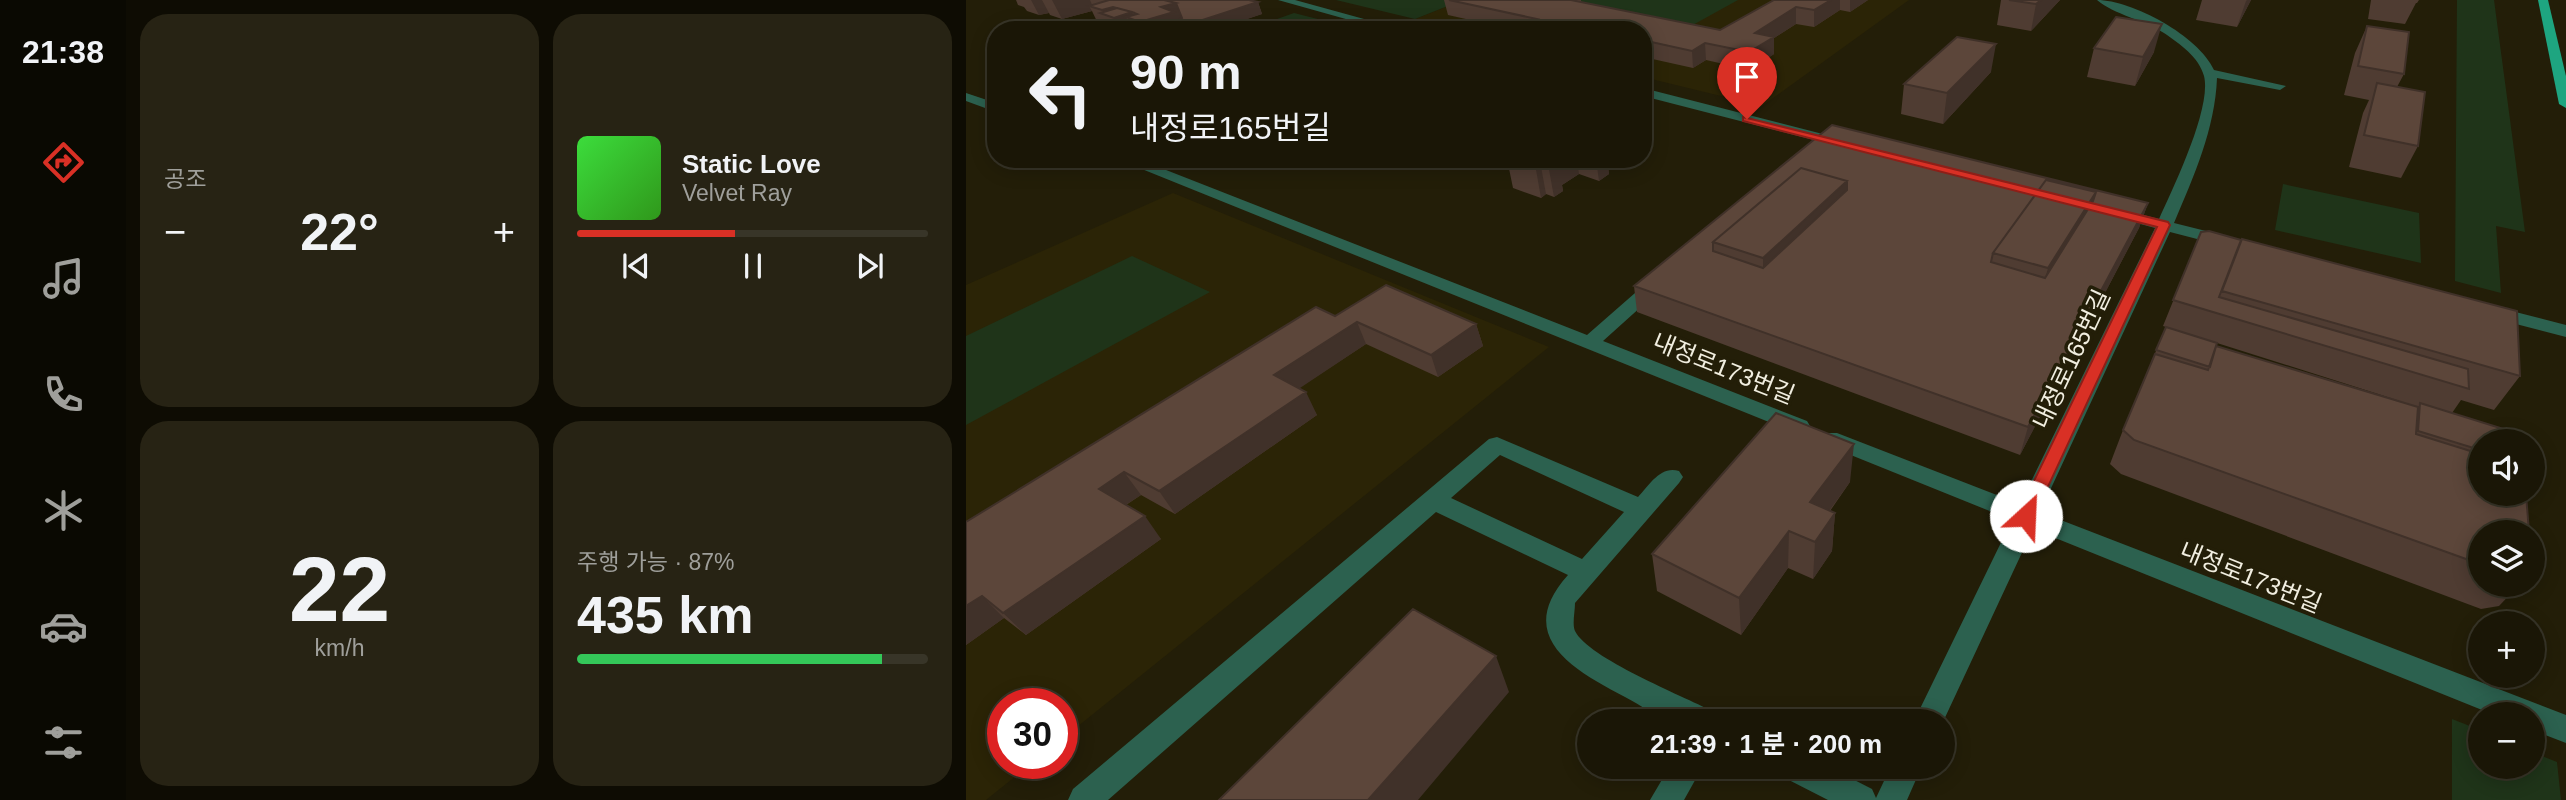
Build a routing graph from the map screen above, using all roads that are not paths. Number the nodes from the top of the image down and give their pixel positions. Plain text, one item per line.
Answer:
1 (1283, 0) edge
2 (2102, 0) edge
3 (2543, 0) edge
4 (1364, 21) edge
5 (2210, 74) junction
6 (2280, 86) dead end
7 (1652, 94) edge
8 (966, 97) edge
9 (2566, 104) edge
10 (987, 105) edge
11 (1821, 138) junction
12 (1861, 148) edge
13 (1801, 156) edge
14 (1147, 168) edge
15 (2098, 208) edge
16 (2164, 225) junction
17 (2245, 246) edge
18 (1670, 272) edge
19 (2473, 307) edge
20 (2566, 331) edge
21 (1589, 343) junction
22 (1671, 477) dead end
23 (1435, 501) junction
24 (1641, 509) junction
25 (2026, 516) junction
26 (1586, 572) junction
27 (2497, 702) edge
28 (1678, 709) edge
29 (1934, 709) edge
30 (2545, 721) edge
31 (2566, 729) edge
32 (1680, 779) edge
33 (1820, 779) edge
34 (1901, 779) edge
35 (1084, 800) edge
36 (1666, 800) edge
37 (1861, 800) edge
38 (1891, 800) edge

1 - 4 street
2 - 5 street
3 - 9 main road
5 - 6 street
5 - 16 street, 내정로165번길
7 - 11 street
8 - 10 street
11 - 12 street
11 - 13 street
14 - 21 street, 내정로173번길
15 - 16 street
16 - 17 street
16 - 25 street, 내정로165번길
18 - 21 street
19 - 20 street
21 - 25 street, 내정로173번길
22 - 24 street
23 - 24 street
23 - 26 street
23 - 35 street
24 - 26 street
25 - 27 street, 내정로173번길
25 - 29 street, 내정로165번길
26 - 28 street
30 - 31 street
32 - 36 street
33 - 37 street
34 - 38 street

